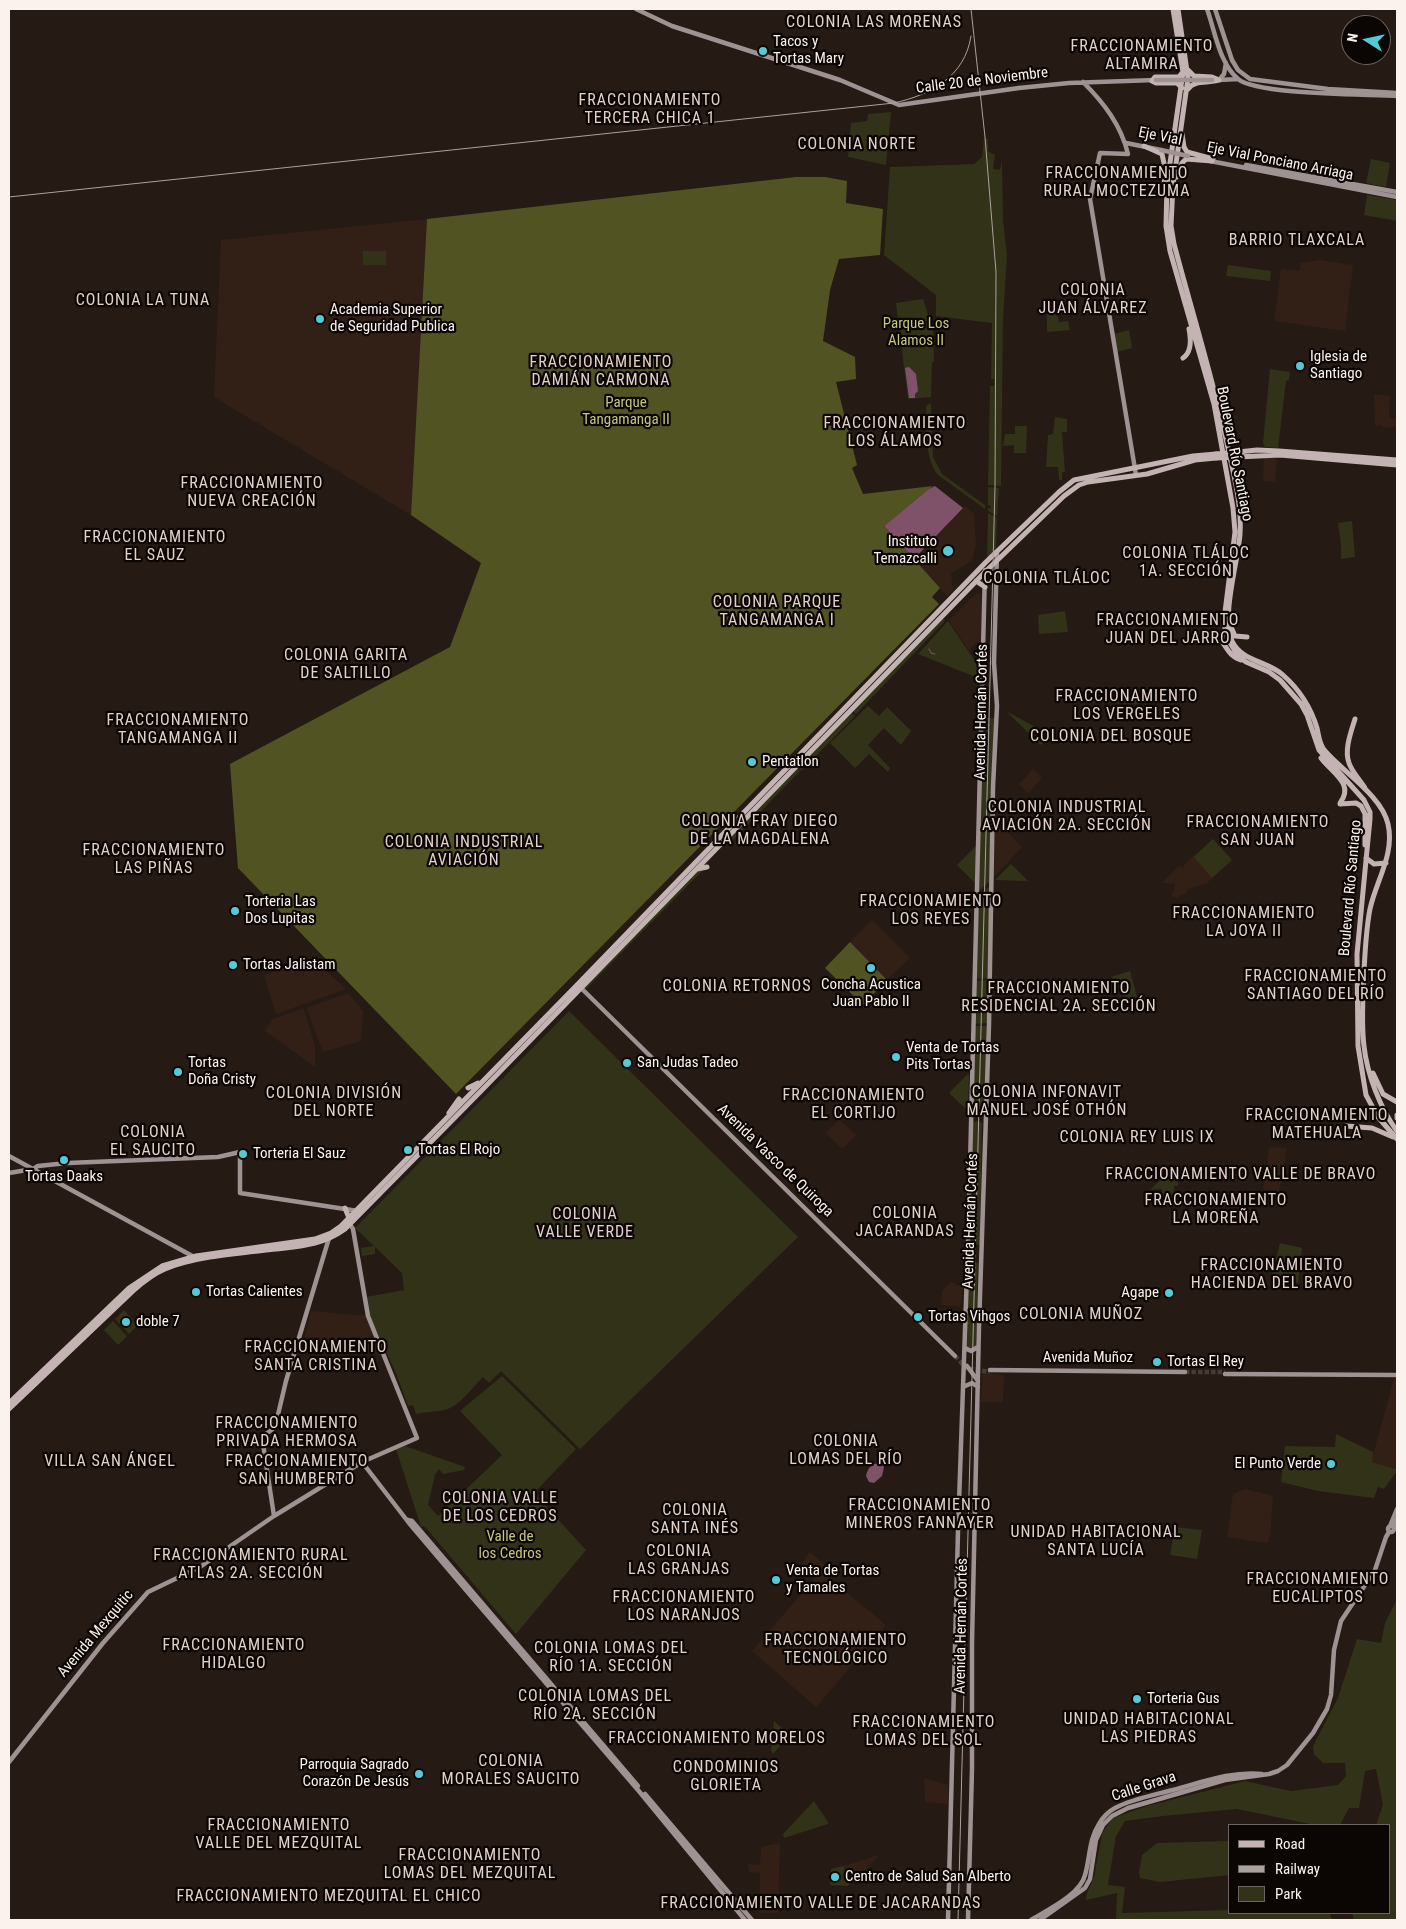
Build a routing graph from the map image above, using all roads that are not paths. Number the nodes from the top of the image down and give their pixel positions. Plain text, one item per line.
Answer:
1 (636, 9) edge
2 (1173, 9) edge
3 (1178, 9) edge
4 (1207, 9) edge
5 (1215, 9) edge
6 (1226, 63) junction
7 (1238, 70) junction
8 (1185, 71) junction
9 (1238, 79) junction
10 (1154, 80) junction
11 (1219, 80) junction
12 (1083, 82) junction
13 (1313, 87) junction
14 (1184, 90) junction
15 (1304, 91) junction
16 (1296, 92) junction
17 (1397, 94) edge
18 (1309, 95) dead end
19 (1182, 116) junction
20 (1126, 143) junction
21 (1144, 146) junction
22 (1188, 156) joint
23 (1213, 160) junction
24 (1397, 192) edge
25 (1397, 197) edge
26 (1166, 204) junction
27 (1171, 212) junction
28 (1185, 304) junction
29 (1183, 358) dead end
30 (1259, 451) junction
31 (1237, 454) junction
32 (1216, 456) junction
33 (1248, 456) junction
34 (1265, 456) junction
35 (1397, 460) edge
36 (1397, 465) edge
37 (1135, 468) junction
38 (1136, 475) junction
39 (997, 553) junction
40 (996, 561) junction
41 (986, 562) junction
42 (985, 572) junction
43 (976, 581) junction
44 (985, 587) junction
45 (1228, 619) junction
46 (1247, 636) dead end
47 (1215, 637) dead end
48 (1246, 662) junction
49 (1355, 719) dead end
50 (1319, 750) junction
51 (1368, 792) junction
52 (1367, 858) junction
53 (1386, 863) junction
54 (706, 868) dead end
55 (696, 869) junction
56 (1364, 884) junction
57 (1377, 886) junction
58 (579, 987) junction
59 (563, 1003) junction
60 (1366, 1055) junction
61 (483, 1080) junction
62 (468, 1088) dead end
63 (482, 1090) junction
64 (460, 1101) junction
65 (1397, 1102) edge
66 (1346, 1126) dead end
67 (1397, 1131) edge
68 (1397, 1138) edge
69 (416, 1153) junction
70 (9, 1156) edge
71 (33, 1169) junction
72 (9, 1173) edge
73 (345, 1208) junction
74 (359, 1211) junction
75 (348, 1221) junction
76 (334, 1231) junction
77 (327, 1240) junction
78 (195, 1258) junction
79 (101, 1318) junction
80 (979, 1347) junction
81 (965, 1348) junction
82 (955, 1356) tunnel mouth
83 (967, 1366) dead end
84 (990, 1371) tunnel mouth
85 (1185, 1372) tunnel mouth
86 (1225, 1373) tunnel mouth
87 (1376, 1375) junction
88 (1397, 1375) edge
89 (978, 1381) junction
90 (963, 1386) junction
91 (978, 1387) junction
92 (9, 1403) edge
93 (9, 1410) edge
94 (362, 1462) junction
95 (1397, 1509) edge
96 (274, 1516) junction
97 (1397, 1520) edge
98 (1390, 1529) junction
99 (452, 1572) junction
100 (9, 1762) edge
101 (1266, 1774) junction
102 (745, 1920) edge
103 (752, 1920) edge
104 (948, 1920) edge
105 (968, 1920) edge
106 (1031, 1920) edge
107 (1040, 1920) edge

1 - 12 main road, Calle 20 de Noviembre
2 - 8 main road, Boulevard Río Santiago
3 - 8 main road, Boulevard Río Santiago
4 - 6 main road
5 - 7 main road
6 - 7 main road
6 - 9 main road
6 - 11 main road
7 - 13 main road
8 - 10 main road
8 - 11 main road
8 - 14 main road, Boulevard Río Santiago
9 - 11 main road, Calle 20 de Noviembre
9 - 16 main road
10 - 11 main road, Calle 20 de Noviembre, bridge
10 - 12 main road, Calle 20 de Noviembre
10 - 14 main road
11 - 14 main road
12 - 20 main road
13 - 16 main road
13 - 17 main road
14 - 19 main road, Boulevard Río Santiago
14 - 26 main road, Boulevard Río Santiago
15 - 16 main road
15 - 17 main road
15 - 18 main road
19 - 23 main road
19 - 27 main road, Boulevard Río Santiago
20 - 21 main road, Eje Vial
20 - 37 main road
21 - 22 main road, Eje Vial, bridge
21 - 26 main road
22 - 23 main road, Eje Vial Ponciano Arriaga
23 - 24 main road, Eje Vial Ponciano Arriaga
23 - 25 main road, Eje Vial Ponciano Arriaga
23 - 27 main road
26 - 28 main road, Boulevard Río Santiago
27 - 45 main road, Boulevard Río Santiago
28 - 29 main road
28 - 48 main road, Boulevard Río Santiago
30 - 31 main road
30 - 33 main road
30 - 34 main road
30 - 35 main road
31 - 32 main road, bridge
31 - 33 main road
32 - 37 main road
32 - 38 main road
33 - 34 main road
34 - 36 main road
37 - 38 main road
37 - 39 main road
38 - 40 main road
39 - 40 main road, Avenida Hernán Cortés
39 - 41 main road
40 - 42 main road
40 - 80 main road, Avenida Hernán Cortés
41 - 42 main road, Avenida Hernán Cortés
41 - 58 main road
42 - 43 main road
42 - 44 main road, Avenida Hernán Cortés
43 - 44 main road
43 - 55 main road
44 - 81 main road, Avenida Hernán Cortés
45 - 46 main road
45 - 51 main road, Boulevard Río Santiago
47 - 48 main road
48 - 50 main road, Boulevard Río Santiago
49 - 51 main road
50 - 52 main road, Boulevard Río Santiago
50 - 52 main road
51 - 53 main road, Boulevard Río Santiago
52 - 53 main road
52 - 56 main road, Boulevard Río Santiago
53 - 57 main road, Boulevard Río Santiago
54 - 55 main road
55 - 58 main road
56 - 57 main road
56 - 68 main road, Boulevard Río Santiago
57 - 60 main road, Boulevard Río Santiago
58 - 59 main road
58 - 82 main road, Avenida Vasco de Quiroga
59 - 61 main road
59 - 63 main road
60 - 65 main road
60 - 67 main road, Boulevard Río Santiago
61 - 62 main road
61 - 64 main road
63 - 64 main road
63 - 69 main road
64 - 69 main road
66 - 68 main road
69 - 74 main road
70 - 71 main road
71 - 72 main road
71 - 73 main road
71 - 78 main road
73 - 74 main road
73 - 75 main road
74 - 75 main road
75 - 76 main road
75 - 77 main road
75 - 94 main road, Avenida Mexquitic
76 - 77 main road
76 - 78 main road
77 - 78 main road
77 - 96 main road
78 - 79 main road
79 - 92 main road
79 - 93 main road
80 - 81 main road
80 - 89 main road, Avenida Hernán Cortés
81 - 90 main road, Avenida Hernán Cortés
83 - 89 main road
84 - 85 main road, Avenida Muñoz
86 - 87 main road
87 - 88 main road
87 - 88 main road
89 - 91 main road, Avenida Hernán Cortés
90 - 91 main road
90 - 104 main road, Avenida Hernán Cortés
91 - 105 main road, Avenida Hernán Cortés
94 - 96 main road, Avenida Mexquitic
94 - 99 main road
95 - 98 main road
96 - 100 main road, Avenida Mexquitic
97 - 98 main road
98 - 101 main road, Calle Grava
99 - 102 main road
99 - 103 main road
101 - 106 main road, Calle Grava
101 - 107 main road, Calle Grava

